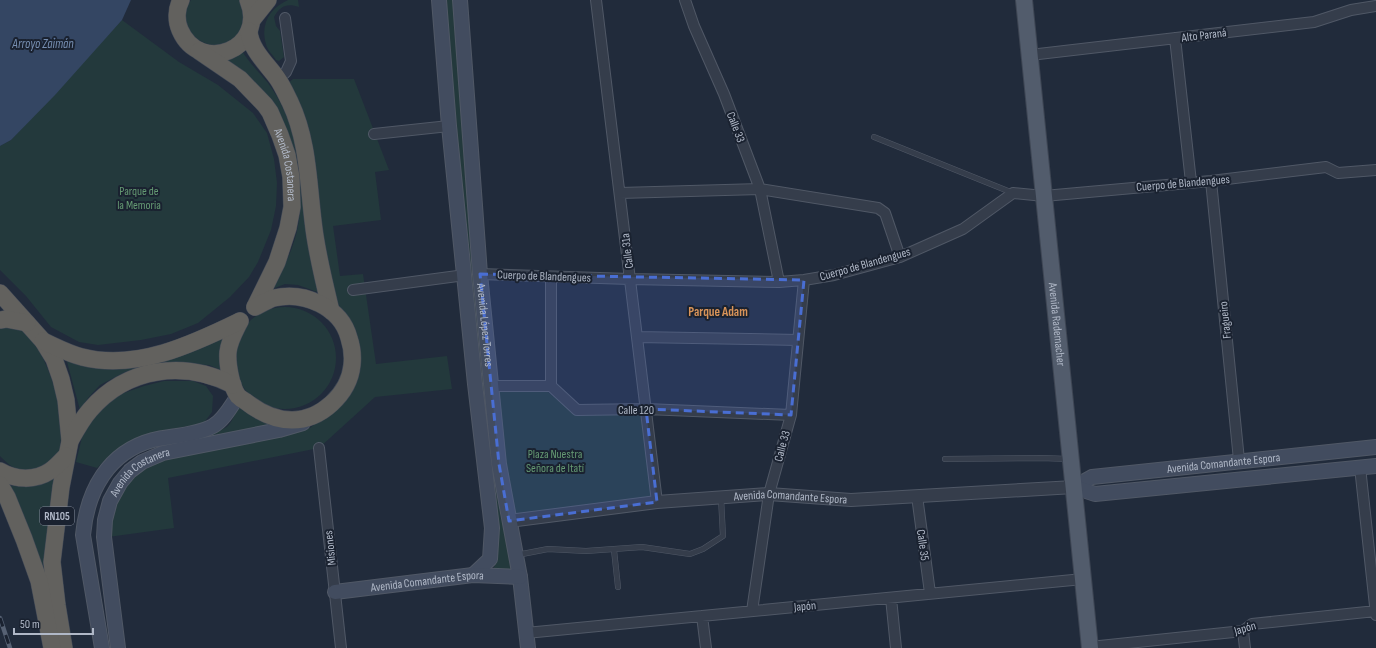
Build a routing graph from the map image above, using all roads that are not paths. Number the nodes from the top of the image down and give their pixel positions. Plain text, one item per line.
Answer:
1 (181, 0) edge
2 (248, 0) edge
3 (268, 0) edge
4 (439, 0) edge
5 (460, 0) edge
6 (596, 0) edge
7 (684, 0) edge
8 (1024, 0) edge
9 (1376, 6) edge
10 (285, 18) dead end
11 (251, 26) junction
12 (1175, 38) junction
13 (200, 51) junction
14 (1030, 55) junction
15 (278, 80) junction
16 (450, 126) junction
17 (374, 134) dead end
18 (874, 137) dead end
19 (1376, 170) edge
20 (1211, 181) junction
21 (1191, 182) junction
22 (760, 189) junction
23 (620, 193) junction
24 (1014, 193) junction
25 (1044, 196) junction
26 (900, 256) junction
27 (480, 274) junction
28 (465, 275) junction
29 (551, 277) junction
30 (630, 279) junction
31 (804, 280) junction
32 (779, 282) junction
33 (353, 290) dead end
34 (0, 293) edge
35 (255, 307) junction
36 (331, 311) junction
37 (0, 320) edge
38 (240, 321) junction
39 (27, 323) junction
40 (637, 337) junction
41 (798, 340) junction
42 (43, 341) junction
43 (491, 386) junction
44 (551, 386) junction
45 (236, 390) junction
46 (646, 409) junction
47 (318, 413) junction
48 (791, 415) junction
49 (1376, 447) edge
50 (320, 448) dead end
51 (68, 449) junction
52 (946, 459) dead end
53 (1071, 459) junction
54 (1240, 460) junction
55 (1376, 466) edge
56 (1360, 467) junction
57 (0, 471) edge
58 (0, 485) edge
59 (1074, 487) junction
60 (770, 494) junction
61 (917, 496) junction
62 (721, 497) junction
63 (657, 502) junction
64 (509, 521) junction
65 (614, 550) junction
66 (516, 555) junction
67 (473, 575) junction
68 (520, 577) junction
69 (46, 579) junction
70 (1083, 579) junction
71 (618, 587) dead end
72 (335, 592) junction
73 (930, 593) junction
74 (891, 598) junction
75 (752, 611) junction
76 (1376, 611) edge
77 (1376, 615) edge
78 (702, 616) junction
79 (1243, 631) junction
80 (526, 633) junction
81 (52, 648) edge
82 (64, 648) edge
83 (102, 648) edge
84 (118, 648) edge
85 (341, 648) edge
86 (528, 648) edge
87 (706, 648) edge
88 (896, 648) edge
89 (1090, 648) edge
90 (1245, 648) edge

1 - 13 highway, Avenida Costanera
2 - 11 highway, Avenida Costanera
3 - 11 highway
4 - 16 main road, Avenida López Torres
5 - 27 main road, Avenida López Torres
6 - 23 street, Calle 31a
7 - 22 street, Calle 33
8 - 14 main road, Avenida Rademacher
9 - 12 street, Alto Paraná
10 - 15 street
11 - 13 highway
11 - 15 highway, Avenida Costanera
12 - 14 street, Alto Paraná
12 - 21 street
13 - 35 highway, Avenida Costanera
14 - 25 main road, Avenida Rademacher
15 - 36 highway, Avenida Costanera
16 - 17 street
16 - 28 main road, Avenida López Torres
18 - 24 lane
19 - 20 street, Cuerpo de Blandengues
20 - 21 street, Cuerpo de Blandengues
20 - 54 street, Fragueiro
21 - 25 street, Cuerpo de Blandengues
22 - 23 street
22 - 26 street
22 - 32 street, Calle 33
23 - 30 street, Calle 31a
24 - 25 street, Cuerpo de Blandengues
24 - 26 street, Cuerpo de Blandengues
25 - 53 main road, Avenida Rademacher
26 - 31 street, Cuerpo de Blandengues
27 - 29 street, Cuerpo de Blandengues
27 - 43 main road, Avenida López Torres
28 - 33 street
28 - 67 main road, Avenida López Torres
29 - 30 street, Cuerpo de Blandengues
29 - 44 street
30 - 32 street, Cuerpo de Blandengues
30 - 40 street, Calle 31a
31 - 32 street, Cuerpo de Blandengues
31 - 41 street, Calle 33
34 - 39 highway, RN105
35 - 36 highway
35 - 38 main road
36 - 47 highway
37 - 39 highway
38 - 42 highway
38 - 45 highway
39 - 42 highway, RN105
40 - 41 street
40 - 46 street, Calle 31a
41 - 48 street, Calle 33
42 - 51 highway, RN105
43 - 44 street
43 - 64 main road, Avenida López Torres
44 - 46 street, Calle 120
45 - 47 highway
45 - 51 highway
45 - 83 main road, Avenida Costanera
46 - 48 street, Calle 120
46 - 63 street, Calle 31a
47 - 84 main road, Avenida Costanera
48 - 60 street, Calle 33
49 - 54 main road, Avenida Comandante Espora
50 - 72 street, Misiones
51 - 57 highway
51 - 69 highway, RN105
52 - 53 lane
53 - 59 main road, Avenida Rademacher
54 - 59 main road, Avenida Comandante Espora
55 - 56 main road, Avenida Comandante Espora
56 - 59 main road, Avenida Comandante Espora
56 - 76 street
58 - 69 highway, RN105
59 - 61 street, Avenida Comandante Espora
59 - 70 main road, Avenida Rademacher
60 - 61 street, Avenida Comandante Espora
60 - 62 street, Avenida Comandante Espora
60 - 75 street, Calle 33
61 - 73 street, Calle 35
62 - 63 street, Avenida Comandante Espora
62 - 65 lane
63 - 64 street, Avenida Comandante Espora
64 - 66 main road, Avenida López Torres
65 - 66 lane
65 - 71 lane
66 - 68 main road, Avenida López Torres
67 - 68 main road, Avenida Comandante Espora
67 - 72 main road, Avenida Comandante Espora
68 - 80 main road, Avenida López Torres
69 - 81 highway, RN105
69 - 82 highway, RN105
70 - 73 street, Japón
70 - 89 main road, Avenida Rademacher
72 - 85 street, Misiones
73 - 74 street, Japón
74 - 75 street, Japón
74 - 88 street
75 - 78 street, Japón
76 - 77 street
76 - 79 street, Japón
78 - 80 street, Japón
78 - 87 street
79 - 89 street, Japón
79 - 90 street
80 - 86 main road, Avenida López Torres

